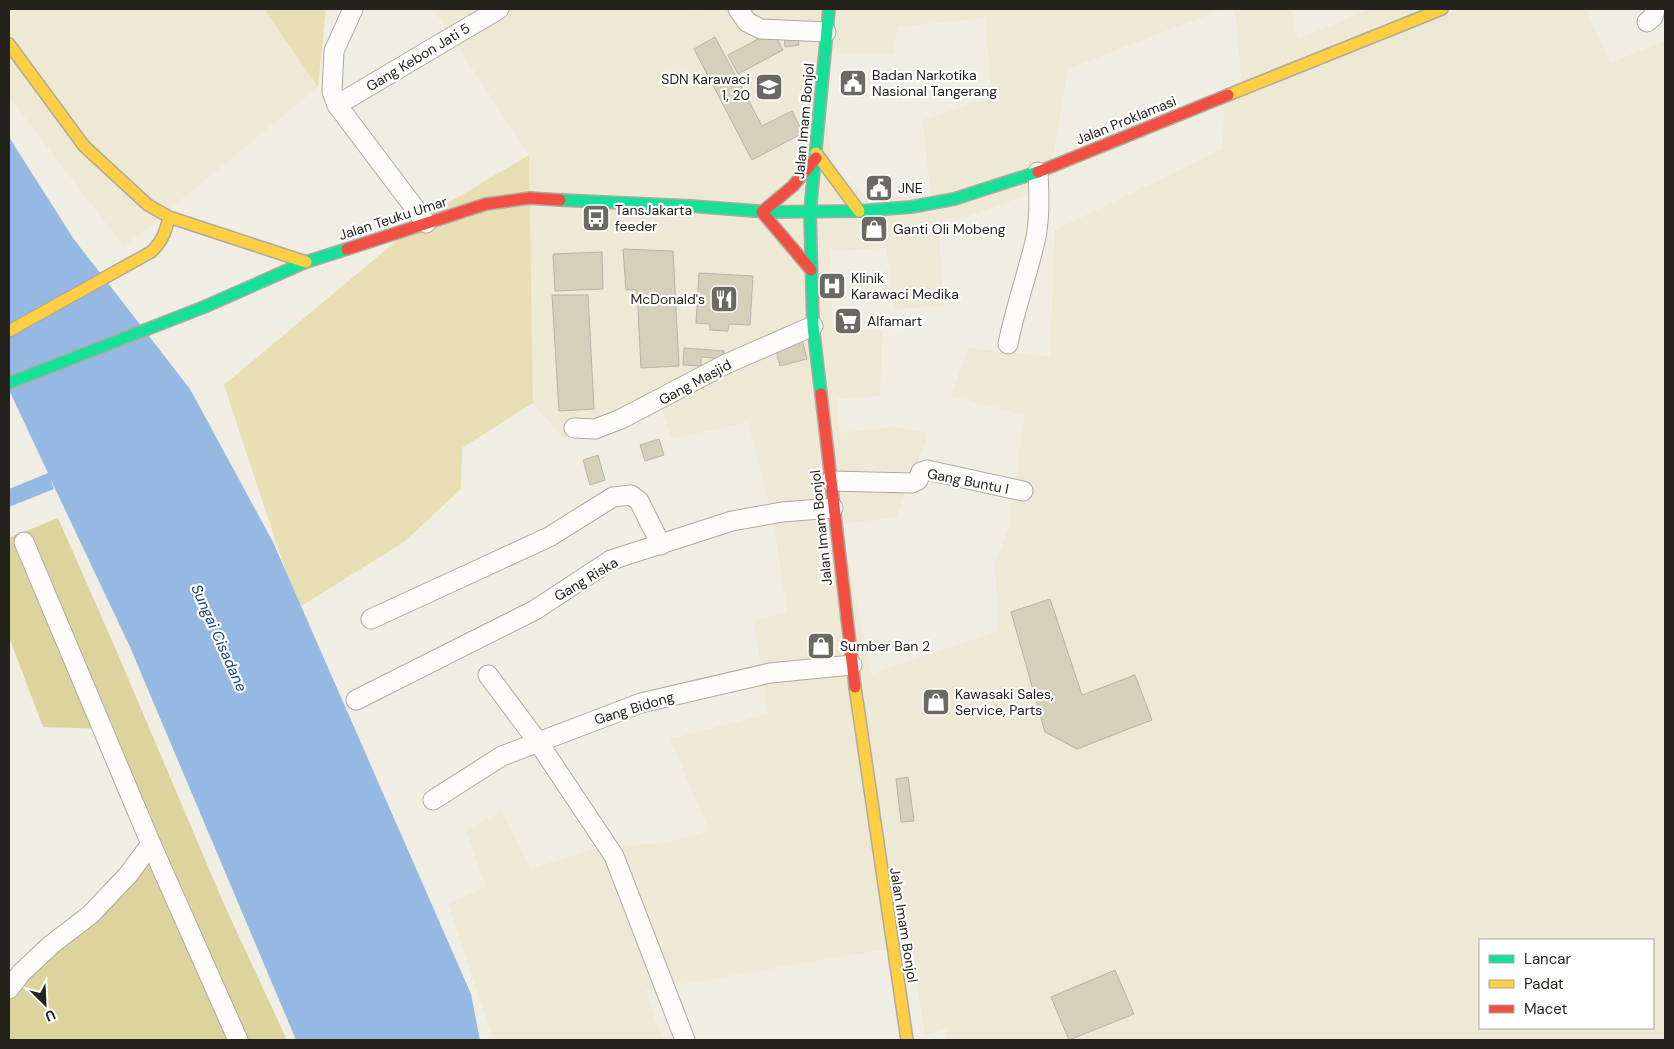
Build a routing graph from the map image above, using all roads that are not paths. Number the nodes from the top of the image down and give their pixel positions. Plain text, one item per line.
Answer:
1 (353, 9) edge
2 (498, 9) edge
3 (738, 9) edge
4 (829, 9) edge
5 (1442, 9) edge
6 (826, 32) junction
7 (9, 44) edge
8 (337, 105) junction
9 (816, 155) junction
10 (1038, 172) junction
11 (859, 210) junction
12 (762, 212) junction
13 (810, 212) junction
14 (169, 218) junction
15 (426, 223) junction
16 (306, 262) junction
17 (812, 270) junction
18 (813, 326) junction
19 (9, 331) edge
20 (1008, 344) dead end
21 (9, 383) edge
22 (574, 428) dead end
23 (831, 481) junction
24 (1023, 491) dead end
25 (833, 508) junction
26 (24, 542) dead end
27 (662, 545) junction
28 (371, 620) dead end
29 (852, 665) junction
30 (488, 675) dead end
31 (356, 700) dead end
32 (538, 742) junction
33 (433, 800) dead end
34 (151, 844) junction
35 (9, 989) edge
36 (238, 1040) edge
37 (686, 1040) edge
38 (907, 1040) edge

1 - 8 street
2 - 8 street, Gang Kebon Jati 5
3 - 6 street
4 - 6 main road, Jalan Imam Bonjol
5 - 10 main road, Jalan Proklamasi
6 - 9 main road, Jalan Imam Bonjol
7 - 14 main road
8 - 15 street
9 - 11 main road
9 - 12 main road
9 - 13 main road, Jalan Imam Bonjol
10 - 11 main road, Jalan Proklamasi
10 - 20 street
11 - 13 main road, Jalan Proklamasi
12 - 13 main road, Jalan Teuku Umar
12 - 15 main road, Jalan Teuku Umar
12 - 17 main road
13 - 17 main road, Jalan Imam Bonjol
14 - 16 main road
14 - 19 main road
15 - 16 main road, Jalan Teuku Umar
16 - 21 main road, Jalan Teuku Umar
17 - 18 main road, Jalan Imam Bonjol
18 - 22 street, Gang Masjid
18 - 23 main road, Jalan Imam Bonjol
23 - 24 street, Gang Buntu I
23 - 25 main road, Jalan Imam Bonjol
25 - 27 street, Gang Riska
25 - 29 main road, Jalan Imam Bonjol
26 - 34 street
27 - 28 street
27 - 31 street, Gang Riska
29 - 32 street, Gang Bidong
29 - 38 main road, Jalan Imam Bonjol
30 - 32 street
32 - 33 street, Gang Bidong
32 - 37 street
34 - 35 street
34 - 36 street

